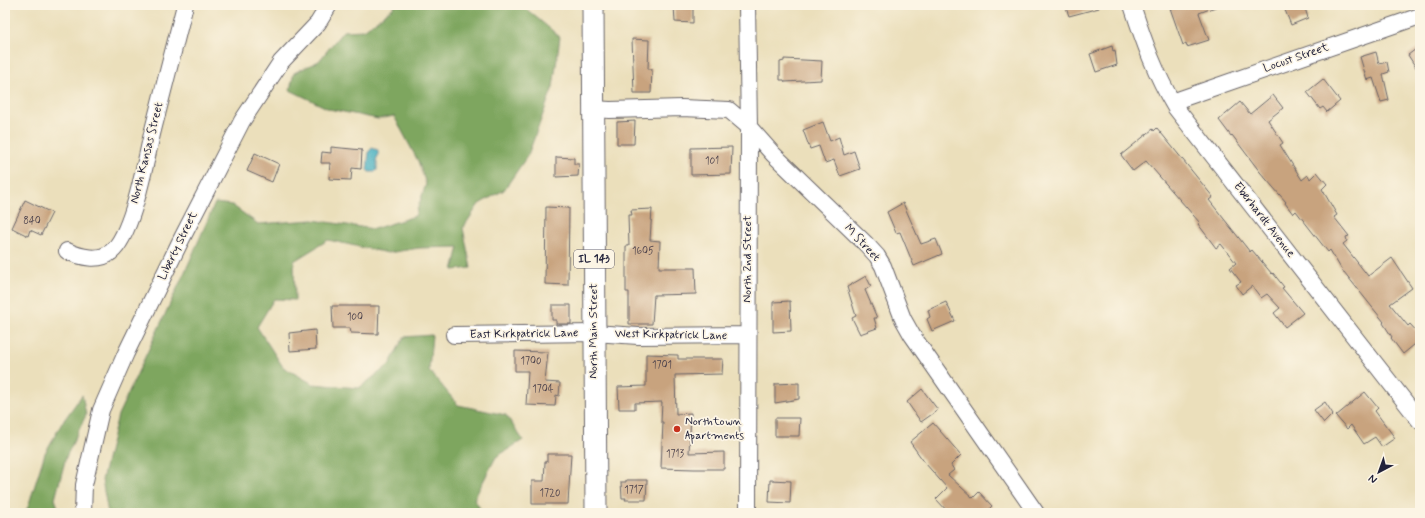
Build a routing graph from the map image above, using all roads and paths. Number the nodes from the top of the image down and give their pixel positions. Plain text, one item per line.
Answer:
1 (185, 5) edge
2 (329, 5) edge
3 (593, 5) edge
4 (747, 5) edge
5 (1132, 5) edge
6 (1420, 16) edge
7 (1172, 102) junction
8 (594, 109) junction
9 (749, 127) junction
10 (67, 252) dead end
11 (594, 333) junction
12 (454, 335) dead end
13 (747, 335) junction
14 (1420, 421) edge
15 (83, 513) edge
16 (596, 513) edge
17 (748, 513) edge
18 (1036, 513) edge

1 - 10 street, North Kansas Street
2 - 15 street, Liberty Street
3 - 8 main road, North Main Street / IL 143
4 - 9 street, North 2nd Street
5 - 7 street, Eberhardt Avenue
6 - 7 street, Locust Street
7 - 14 street, Eberhardt Avenue
8 - 9 street, M Street
8 - 11 main road, North Main Street / IL 143
9 - 13 street, North 2nd Street
9 - 18 street, M Street
11 - 12 street, East Kirkpatrick Lane
11 - 13 street, West Kirkpatrick Lane
11 - 16 main road, North Main Street / IL 143
13 - 17 street, North 2nd Street

